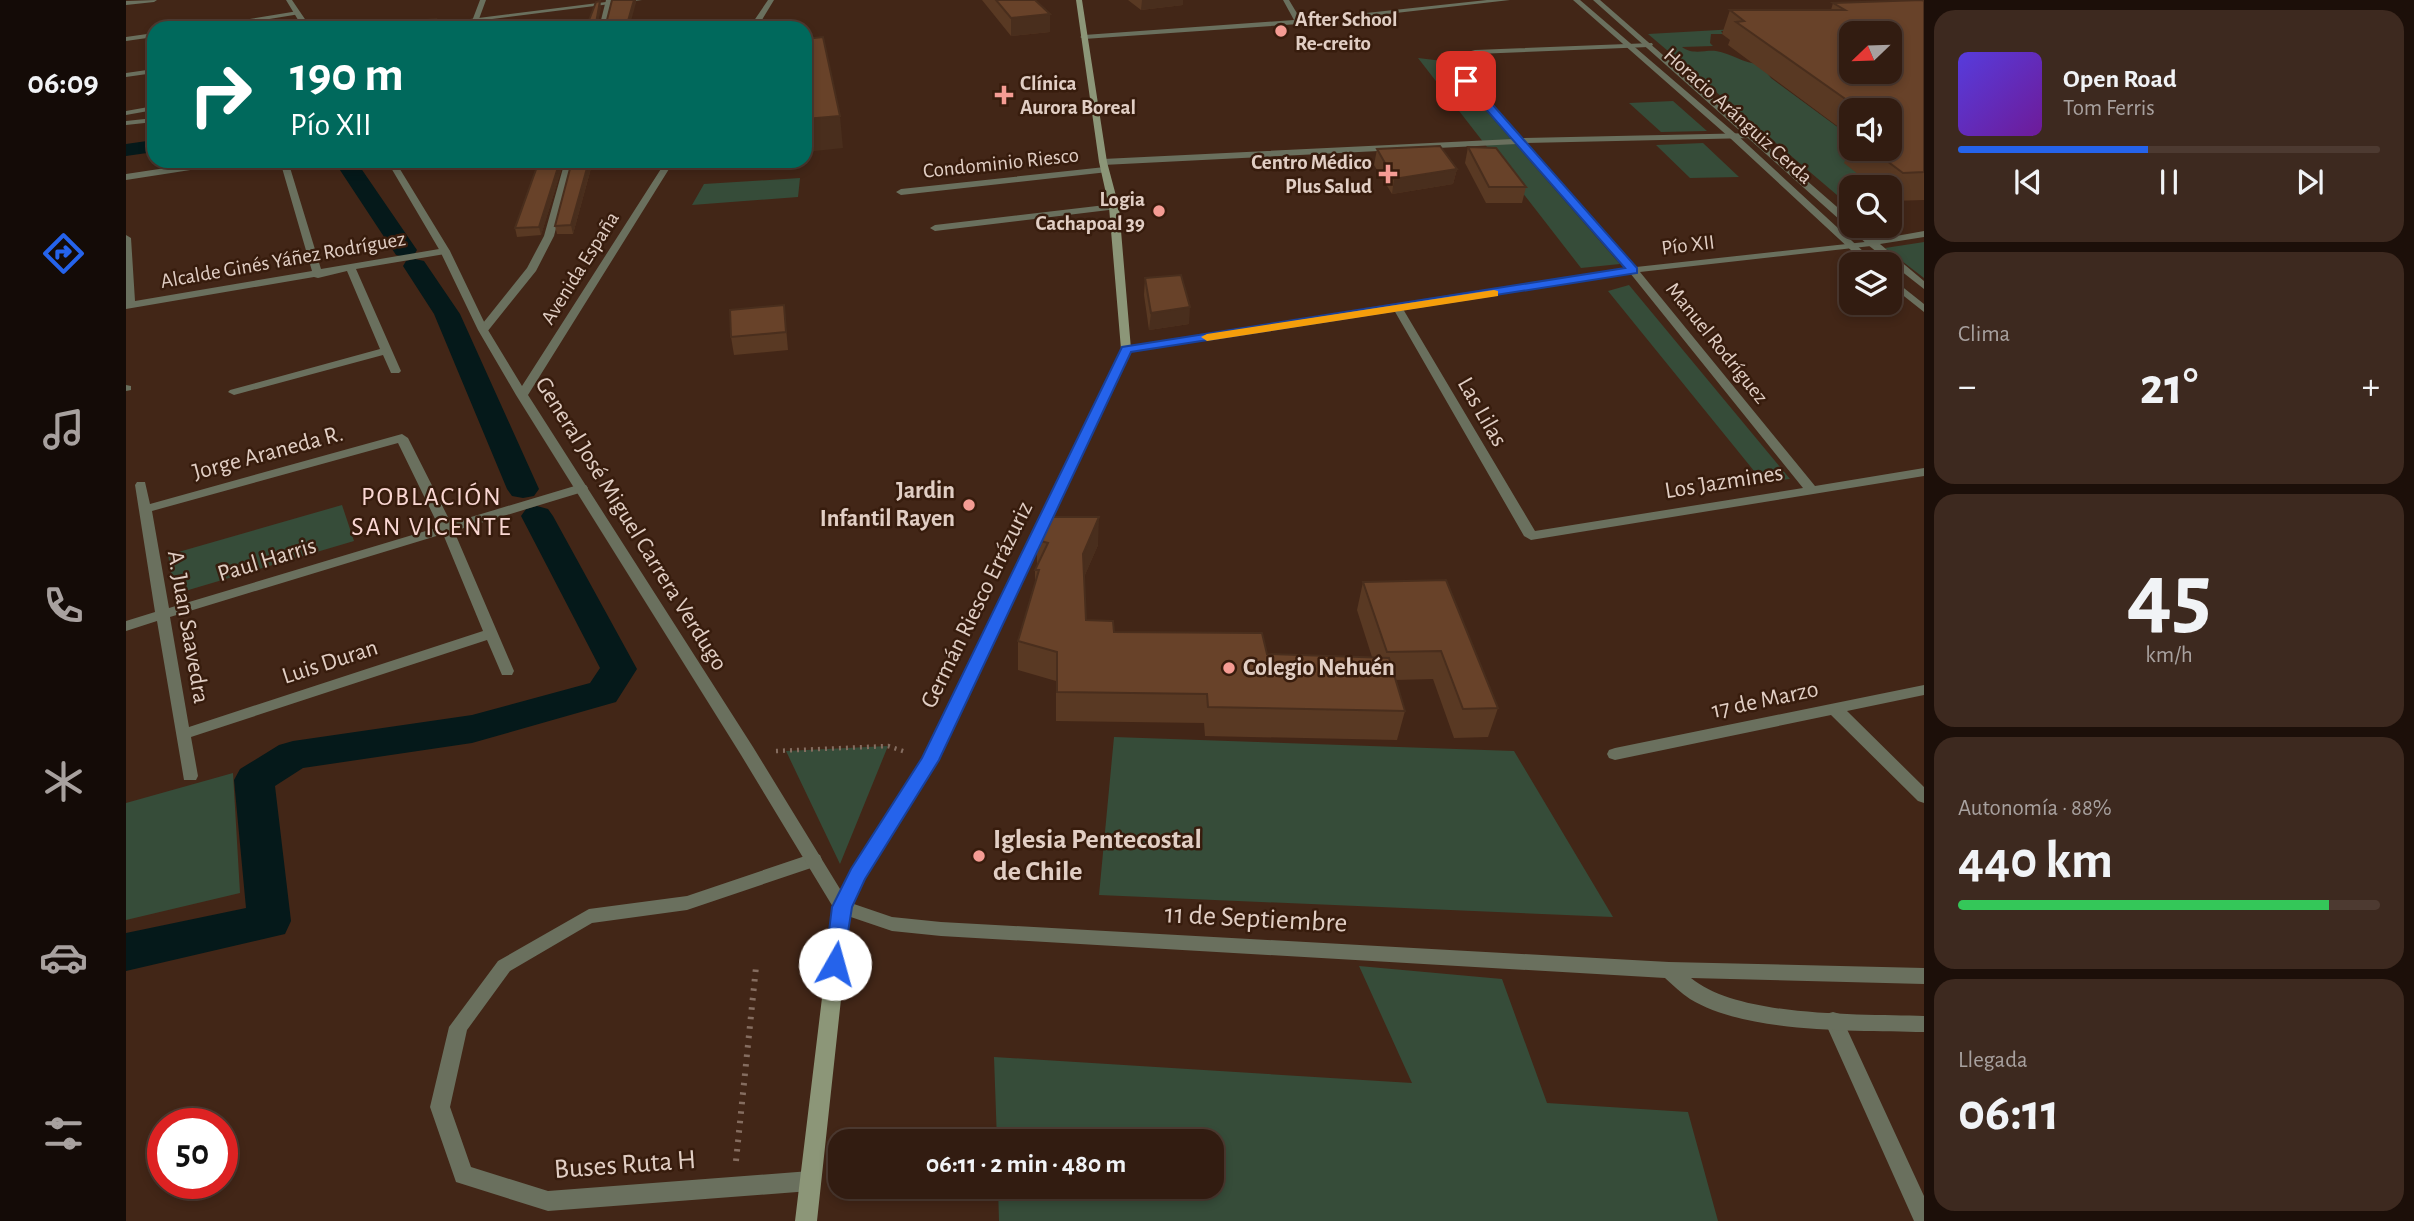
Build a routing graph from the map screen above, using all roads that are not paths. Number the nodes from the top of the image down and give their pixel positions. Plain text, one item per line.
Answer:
1 (154, 0) edge
2 (289, 0) edge
3 (483, 0) edge
4 (639, 0) edge
5 (771, 0) edge
6 (1079, 0) edge
7 (1286, 0) edge
8 (1507, 0) edge
9 (1576, 0) edge
10 (1596, 0) edge
11 (608, 2) edge
12 (126, 3) edge
13 (298, 13) junction
14 (475, 19) junction
15 (245, 21) edge
16 (303, 21) edge
17 (459, 21) edge
18 (604, 21) edge
19 (758, 21) edge
20 (1299, 22) junction
21 (147, 36) edge
22 (1084, 37) junction
23 (126, 39) edge
24 (1649, 45) junction
25 (1632, 46) junction
26 (147, 72) edge
27 (126, 75) edge
28 (147, 109) edge
29 (126, 113) edge
30 (147, 121) edge
31 (126, 123) edge
32 (1752, 135) junction
33 (1733, 136) junction
34 (1520, 141) junction
35 (1104, 166) junction
36 (184, 168) edge
37 (286, 168) edge
38 (395, 168) edge
39 (567, 168) edge
40 (666, 168) edge
41 (126, 177) edge
42 (901, 192) dead end
43 (1114, 207) junction
44 (1839, 213) edge
45 (934, 228) dead end
46 (1924, 234) edge
47 (126, 238) edge
48 (1866, 238) edge
49 (1871, 243) junction
50 (1850, 246) junction
51 (445, 251) junction
52 (1857, 252) edge
53 (351, 269) junction
54 (1633, 270) junction
55 (318, 275) junction
56 (1924, 286) edge
57 (1902, 290) edge
58 (128, 306) edge
59 (1398, 309) junction
60 (1924, 309) edge
61 (484, 330) junction
62 (1126, 349) junction
63 (387, 351) junction
64 (395, 371) dead end
65 (234, 392) dead end
66 (522, 395) junction
67 (1924, 472) edge
68 (141, 485) dead end
69 (582, 488) junction
70 (1812, 491) junction
71 (145, 509) junction
72 (447, 529) junction
73 (1531, 536) joint
74 (163, 615) junction
75 (126, 626) edge
76 (491, 634) junction
77 (507, 671) dead end
78 (1924, 690) edge
79 (1834, 708) junction
80 (184, 734) junction
81 (1615, 754) dead end
82 (190, 776) dead end
83 (1924, 797) edge
84 (814, 860) junction
85 (842, 907) junction
86 (1669, 970) junction
87 (1924, 976) edge
88 (1833, 1020) junction
89 (1924, 1024) edge
90 (810, 1181) junction
91 (1924, 1220) edge
92 (806, 1221) edge

1 - 12 street
2 - 13 street
3 - 14 street
4 - 11 street
5 - 19 street
6 - 22 main road
7 - 20 street
8 - 20 street
9 - 25 street, Horacio Aránguiz Cerda
10 - 24 street, Horacio Aránguiz Cerda
11 - 14 street
11 - 18 street
13 - 15 street
13 - 16 street
14 - 17 street
20 - 22 street
21 - 23 street
22 - 35 main road
24 - 25 street
24 - 32 street, Horacio Aránguiz Cerda
25 - 33 street, Horacio Aránguiz Cerda
25 - 34 street, Manuel Rodríguez
26 - 27 street
28 - 29 street
30 - 31 street
32 - 33 street, Condominio Riesco
32 - 44 street, Horacio Aránguiz Cerda
33 - 34 street, Condominio Riesco
33 - 50 street, Horacio Aránguiz Cerda
34 - 35 street, Condominio Riesco
34 - 54 street, Manuel Rodríguez
35 - 42 street, Condominio Riesco
35 - 43 main road
36 - 41 street
37 - 55 street
38 - 51 street, General José Miguel Carrera Verdugo
39 - 61 street
40 - 66 street, Avenida España
43 - 45 street
43 - 62 main road
46 - 49 street, Pío XII
47 - 58 street
48 - 49 street, Horacio Aránguiz Cerda
49 - 50 street, Pío XII
49 - 56 street, Horacio Aránguiz Cerda
50 - 52 street, Horacio Aránguiz Cerda
50 - 54 street, Pío XII
51 - 53 street, Alcalde Ginés Yáñez Rodríguez
51 - 61 street, General José Miguel Carrera Verdugo
53 - 55 street, Alcalde Ginés Yáñez Rodríguez
53 - 63 street
54 - 59 street, Pío XII
54 - 70 street, Manuel Rodríguez
55 - 58 street, Alcalde Ginés Yáñez Rodríguez
57 - 60 street
59 - 62 street, Pío XII
59 - 73 street, Las Lilas
61 - 66 street, General José Miguel Carrera Verdugo
62 - 85 main road, Germán Riesco Errázuriz
63 - 64 street
63 - 65 street
66 - 69 street, General José Miguel Carrera Verdugo
67 - 70 street, Los Jazmines
68 - 71 street, A. Juan Saavedra
69 - 72 street, Paul Harris
69 - 84 street, General José Miguel Carrera Verdugo
70 - 73 street, Los Jazmines
71 - 72 street, Jorge Araneda R.
71 - 74 street, A. Juan Saavedra
72 - 74 street, Paul Harris
72 - 76 street
74 - 75 street, Paul Harris
74 - 80 street, A. Juan Saavedra
76 - 77 street
76 - 80 street, Luis Duran
78 - 79 street, 17 de Marzo
79 - 81 street, 17 de Marzo
79 - 83 street
80 - 82 street, A. Juan Saavedra
84 - 85 street, General José Miguel Carrera Verdugo
84 - 90 street, Buses Ruta H
85 - 86 street, 11 de Septiembre
85 - 90 main road, Germán Riesco Errázuriz
86 - 87 street, 11 de Septiembre
86 - 88 street
88 - 89 street
88 - 91 street
90 - 92 main road, Germán Riesco Errázuriz

